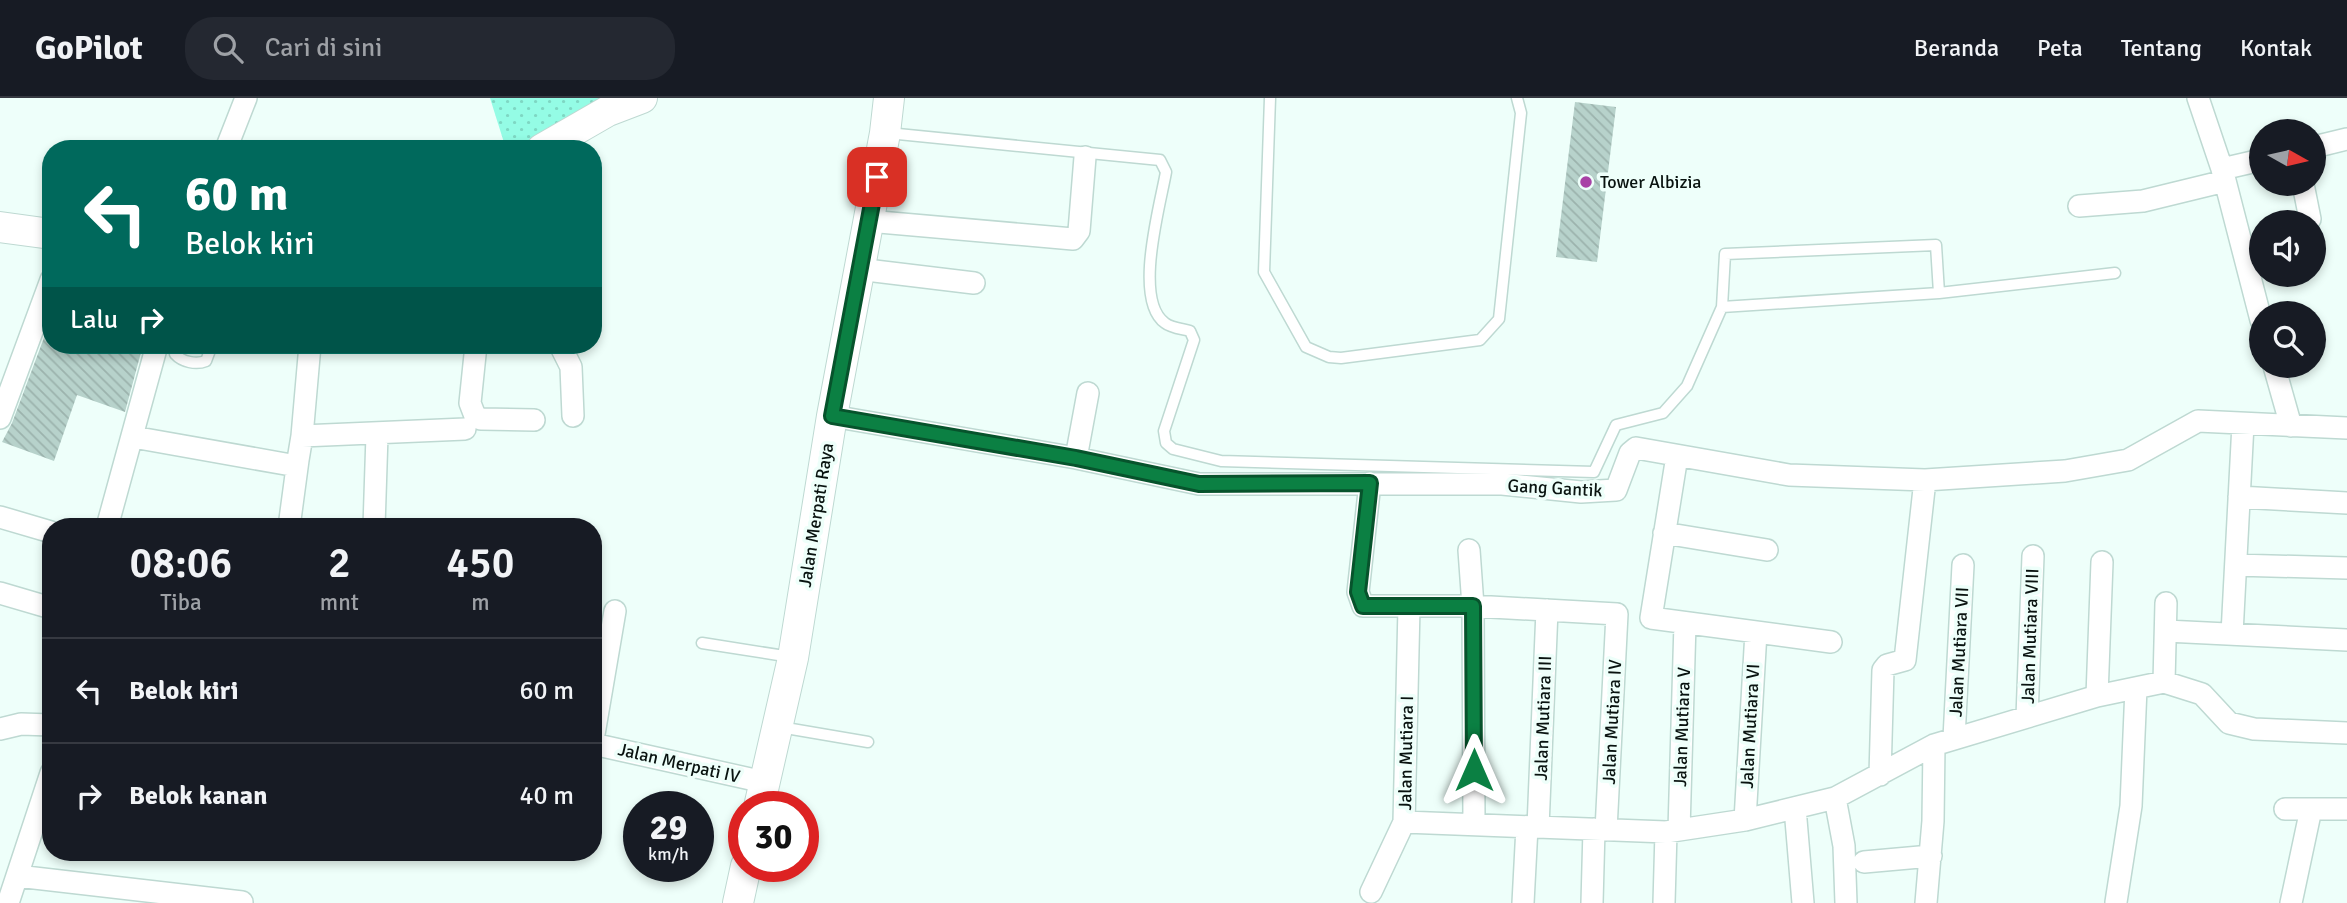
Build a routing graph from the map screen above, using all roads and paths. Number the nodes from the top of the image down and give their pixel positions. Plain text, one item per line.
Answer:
1 (246, 98) edge
2 (642, 98) edge
3 (888, 98) edge
4 (1270, 98) edge
5 (1517, 98) edge
6 (2198, 98) edge
7 (885, 133) junction
8 (2347, 139) edge
9 (230, 140) edge
10 (562, 140) edge
11 (2326, 144) edge
12 (1085, 157) dead end
13 (2249, 165) edge
14 (2224, 175) junction
15 (2079, 206) dead end
16 (868, 221) junction
17 (0, 227) edge
18 (42, 233) edge
19 (858, 269) junction
20 (2115, 273) dead end
21 (974, 283) dead end
22 (1939, 293) junction
23 (2256, 301) edge
24 (42, 304) edge
25 (1722, 307) junction
26 (155, 354) edge
27 (175, 354) edge
28 (209, 354) edge
29 (309, 354) edge
30 (475, 354) edge
31 (564, 354) edge
32 (2277, 378) edge
33 (1088, 393) dead end
34 (573, 416) dead end
35 (832, 416) junction
36 (0, 418) edge
37 (534, 420) dead end
38 (2243, 425) junction
39 (2291, 426) junction
40 (2347, 428) edge
41 (465, 429) dead end
42 (377, 435) junction
43 (302, 436) junction
44 (133, 437) junction
45 (1677, 456) junction
46 (1076, 458) junction
47 (298, 460) junction
48 (1925, 480) junction
49 (1370, 483) junction
50 (2239, 497) junction
51 (2347, 503) edge
52 (0, 517) edge
53 (110, 518) edge
54 (290, 518) edge
55 (374, 518) edge
56 (42, 530) edge
57 (1664, 533) junction
58 (1469, 550) dead end
59 (1767, 550) dead end
60 (2033, 556) dead end
61 (2102, 562) dead end
62 (1963, 565) dead end
63 (2236, 565) junction
64 (2347, 568) edge
65 (0, 593) edge
66 (2166, 603) dead end
67 (42, 605) edge
68 (1473, 606) junction
69 (1409, 607) junction
70 (1548, 610) junction
71 (615, 611) dead end
72 (1685, 623) junction
73 (2166, 631) junction
74 (1756, 632) junction
75 (2232, 634) junction
76 (2347, 640) edge
77 (1831, 642) dead end
78 (702, 643) dead end
79 (793, 658) junction
80 (2164, 681) junction
81 (602, 688) edge
82 (2136, 688) junction
83 (2096, 696) junction
84 (2027, 717) junction
85 (42, 725) edge
86 (777, 726) junction
87 (0, 729) edge
88 (2347, 733) edge
89 (1954, 738) junction
90 (868, 742) dead end
91 (602, 745) edge
92 (1934, 745) junction
93 (1880, 775) junction
94 (752, 791) edge
95 (763, 791) edge
96 (1835, 798) junction
97 (42, 800) edge
98 (1795, 808) junction
99 (2285, 809) dead end
100 (2311, 809) junction
101 (2347, 809) edge
102 (1745, 820) junction
103 (1404, 822) junction
104 (1474, 824) junction
105 (1533, 827) junction
106 (1600, 830) junction
107 (1672, 831) junction
108 (1931, 856) junction
109 (1864, 862) dead end
110 (17, 876) junction
111 (742, 882) edge
112 (1371, 892) dead end
113 (145, 897) edge
114 (242, 902) edge
115 (2116, 902) edge
116 (8, 903) edge
117 (737, 903) edge
118 (1523, 903) edge
119 (1592, 903) edge
120 (1664, 903) edge
121 (1803, 903) edge
122 (1846, 903) edge
123 (1926, 903) edge
124 (2291, 903) edge

1 - 9 street
2 - 10 main road
3 - 7 main road, Jalan Merpati Raya
4 - 5 lane
6 - 14 street
7 - 16 main road, Jalan Merpati Raya
7 - 25 lane
8 - 11 street
12 - 16 street
13 - 14 street
14 - 15 street
14 - 23 street
16 - 19 main road, Jalan Merpati Raya
17 - 18 main road
19 - 21 street
19 - 35 main road, Jalan Merpati Raya
20 - 22 lane
22 - 25 lane
22 - 25 lane
24 - 36 street
26 - 44 street
27 - 28 lane
29 - 43 street
30 - 37 street
31 - 34 street
32 - 39 street
33 - 46 street
35 - 46 street, Gang Gantik
35 - 79 main road, Jalan Merpati Raya
38 - 39 street, Gang Gantik
38 - 48 street, Gang Gantik
38 - 50 street
39 - 40 street, Gang Gantik
41 - 42 street
42 - 43 street
42 - 55 street
43 - 47 street
44 - 47 street
44 - 53 street
45 - 48 street, Gang Gantik
45 - 49 street, Gang Gantik
45 - 57 street
46 - 49 street, Gang Gantik
47 - 54 street
48 - 93 street
49 - 69 street
50 - 51 street
50 - 63 street
52 - 56 street
57 - 59 street
57 - 72 street
58 - 68 street
60 - 84 street, Jalan Mutiara VIII
61 - 83 street
62 - 89 street, Jalan Mutiara VII
63 - 64 street
63 - 75 street
65 - 67 street
66 - 73 street
68 - 69 street
68 - 70 street
68 - 104 street
69 - 103 street, Jalan Mutiara I
70 - 105 street, Jalan Mutiara III
70 - 106 street, Jalan Mutiara IV
71 - 81 street
72 - 74 street
72 - 107 street, Jalan Mutiara V
73 - 75 street
73 - 80 street
74 - 77 street
74 - 102 street, Jalan Mutiara VI
75 - 76 street
78 - 79 lane
79 - 86 main road, Jalan Merpati Raya
80 - 82 street
80 - 88 street
82 - 83 street
82 - 115 street
83 - 84 street
84 - 89 street
85 - 87 street
86 - 90 lane
86 - 95 main road, Jalan Merpati Raya
89 - 92 street
91 - 94 street, Jalan Merpati IV
92 - 93 street
92 - 108 street
93 - 96 street
96 - 98 street
96 - 122 street
97 - 110 street
98 - 102 street
98 - 121 street
99 - 100 street
100 - 101 street
100 - 124 street
102 - 107 street
103 - 104 street
103 - 112 street, Jalan Mutiara I
104 - 105 street
105 - 106 street
105 - 118 street, Jalan Mutiara III
106 - 107 street
106 - 119 street, Jalan Mutiara IV
107 - 120 street, Jalan Mutiara V
108 - 109 street
108 - 123 street
110 - 113 street
110 - 116 street
111 - 117 main road
113 - 114 street

